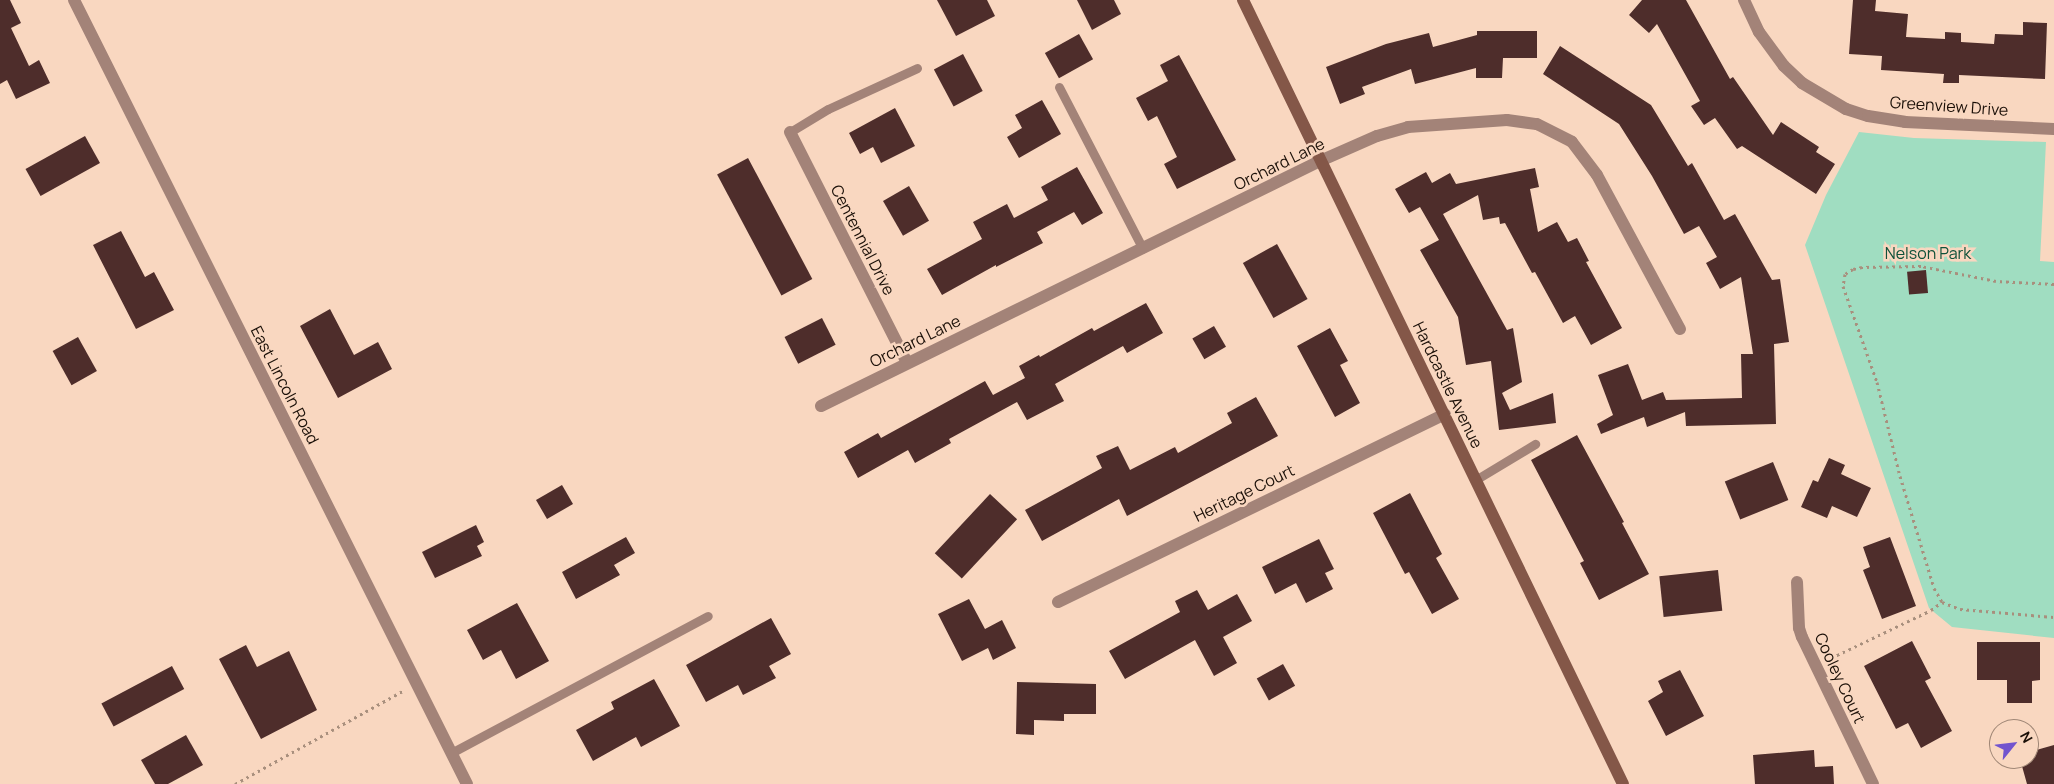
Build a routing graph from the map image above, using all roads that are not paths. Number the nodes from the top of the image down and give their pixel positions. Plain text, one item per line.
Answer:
1 (74, 0) edge
2 (1243, 0) edge
3 (1744, 0) edge
4 (917, 68) dead end
5 (1059, 87) dead end
6 (2054, 128) edge
7 (790, 132) joint
8 (1320, 161) junction
9 (1143, 249) junction
10 (1680, 329) dead end
11 (907, 363) junction
12 (821, 406) dead end
13 (1445, 414) junction
14 (1535, 444) dead end
15 (1477, 479) junction
16 (1797, 582) dead end
17 (1058, 602) dead end
18 (708, 616) dead end
19 (451, 753) junction
20 (467, 784) edge
21 (1623, 784) edge
22 (1873, 784) edge

1 - 19 street, East Lincoln Road
2 - 8 street, Hardcastle Avenue
3 - 6 street, Greenview Drive
4 - 7 lane
5 - 9 lane
7 - 11 street, Centennial Drive
8 - 9 street, Orchard Lane
8 - 10 street, Orchard Lane
8 - 13 street, Hardcastle Avenue
9 - 11 street, Orchard Lane
11 - 12 street, Orchard Lane
13 - 15 street, Hardcastle Avenue
13 - 17 street, Heritage Court
14 - 15 lane
15 - 21 street, Hardcastle Avenue
16 - 22 street, Cooley Court
18 - 19 lane
19 - 20 street, East Lincoln Road

